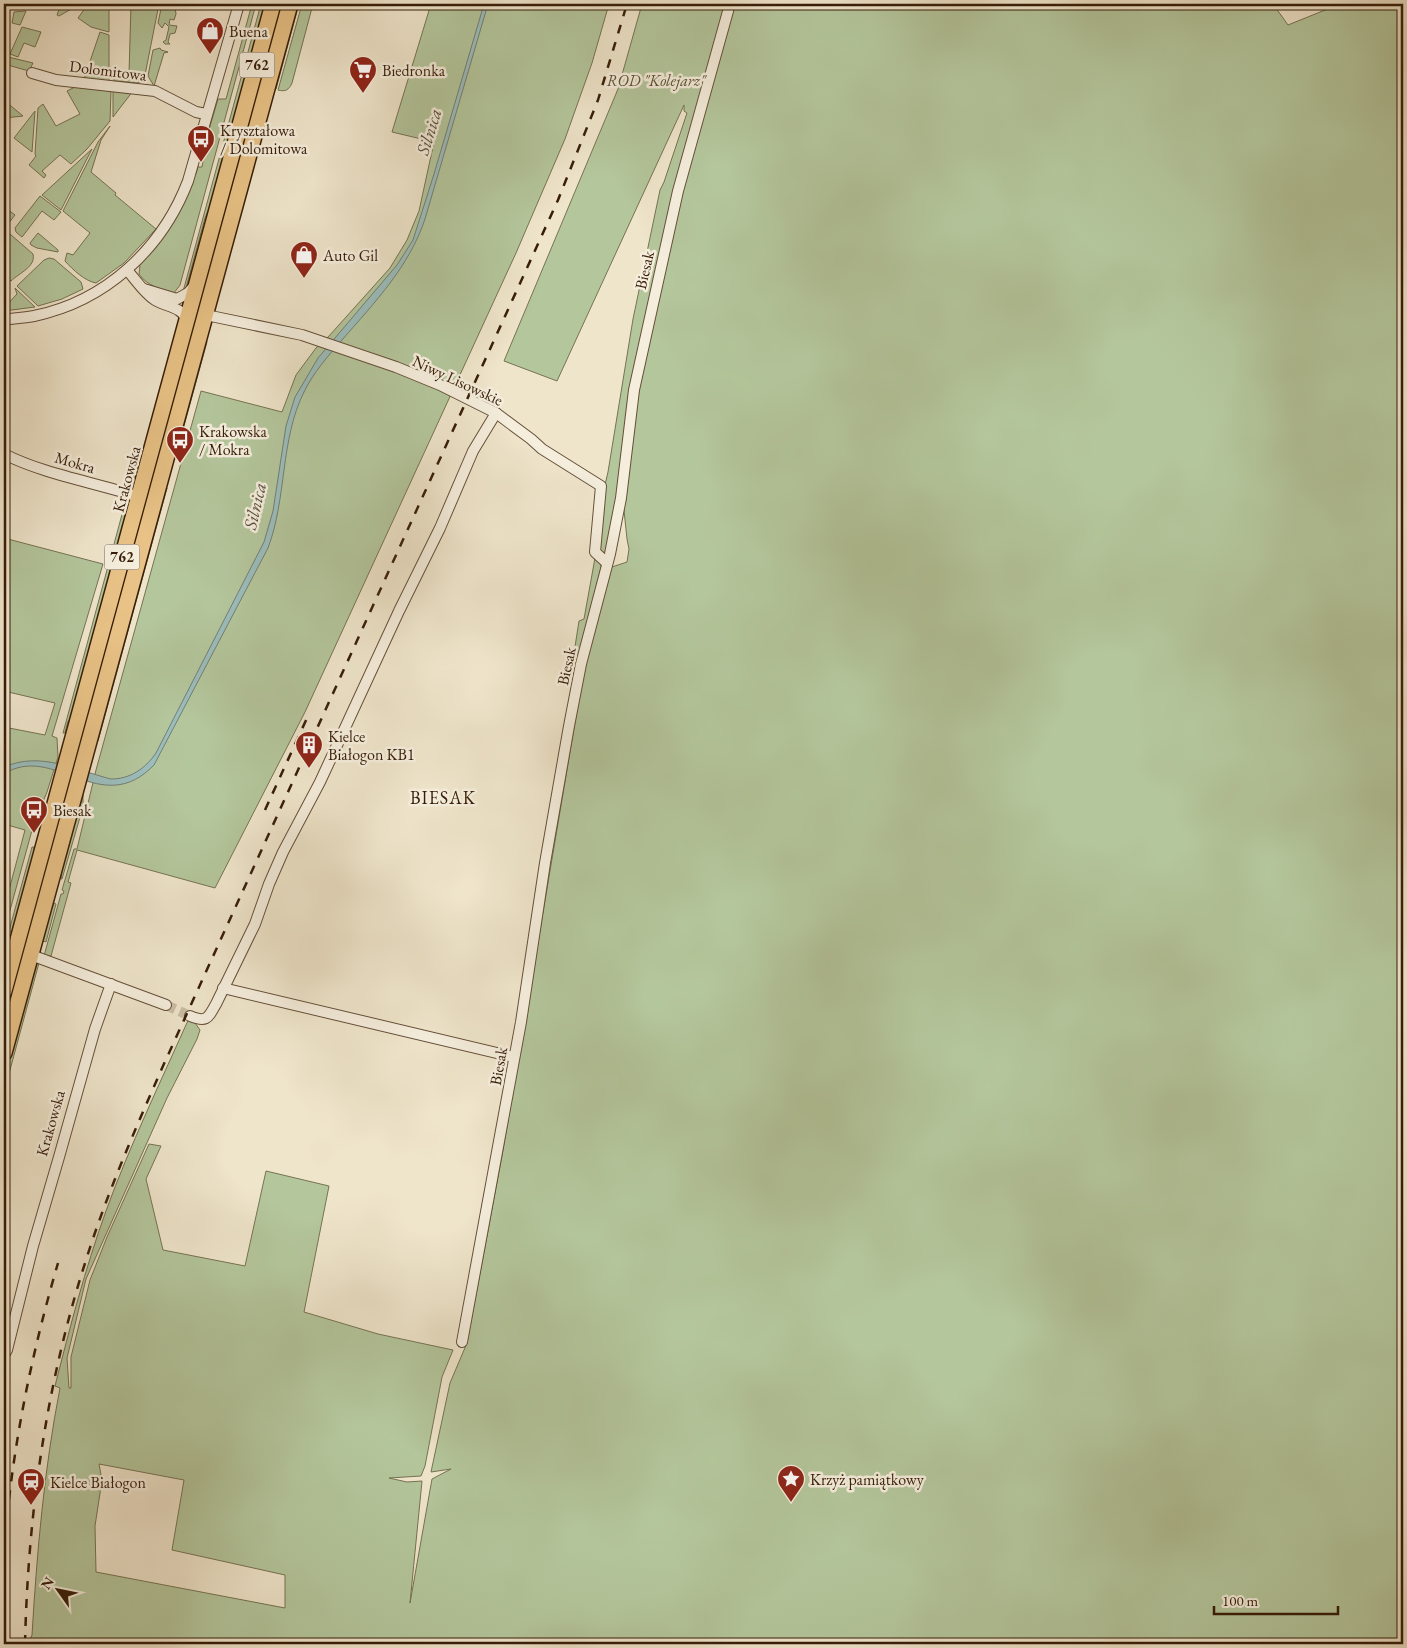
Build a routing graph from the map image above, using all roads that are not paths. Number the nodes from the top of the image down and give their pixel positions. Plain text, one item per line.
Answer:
1 (239, 4) edge
2 (273, 4) edge
3 (290, 4) edge
4 (730, 4) edge
5 (32, 73) dead end
6 (206, 114) junction
7 (127, 270) junction
8 (197, 282) junction
9 (143, 288) junction
10 (206, 315) junction
11 (4, 320) edge
12 (187, 321) junction
13 (496, 413) junction
14 (4, 454) edge
15 (139, 497) junction
16 (607, 563) junction
17 (31, 955) junction
18 (8, 963) edge
19 (111, 984) junction
20 (224, 988) junction
21 (4, 991) edge
22 (166, 1005) tunnel mouth
23 (190, 1016) tunnel mouth
24 (4, 1053) edge
25 (514, 1057) junction
26 (462, 1342) dead end
27 (4, 1355) edge

1 - 6 street
2 - 8 main road, Krakowska / 762
3 - 10 main road, Krakowska / 762
4 - 16 street, Biesak
5 - 6 street, Dolomitowa
6 - 7 street
7 - 9 street
7 - 11 street
8 - 9 street
8 - 12 main road, Krakowska / 762
9 - 12 street
10 - 13 street, Niwy Lisowskie
10 - 17 main road, Krakowska / 762
12 - 15 main road, Krakowska / 762
13 - 16 street, Niwy Lisowskie
13 - 20 street
14 - 15 street, Mokra
15 - 18 main road, Krakowska / 762
16 - 25 street, Biesak
17 - 19 street
17 - 24 main road, Krakowska / 762
18 - 21 main road, Krakowska / 762
19 - 22 street
19 - 27 street, Krakowska
20 - 23 street
20 - 25 street
25 - 26 street, Biesak

